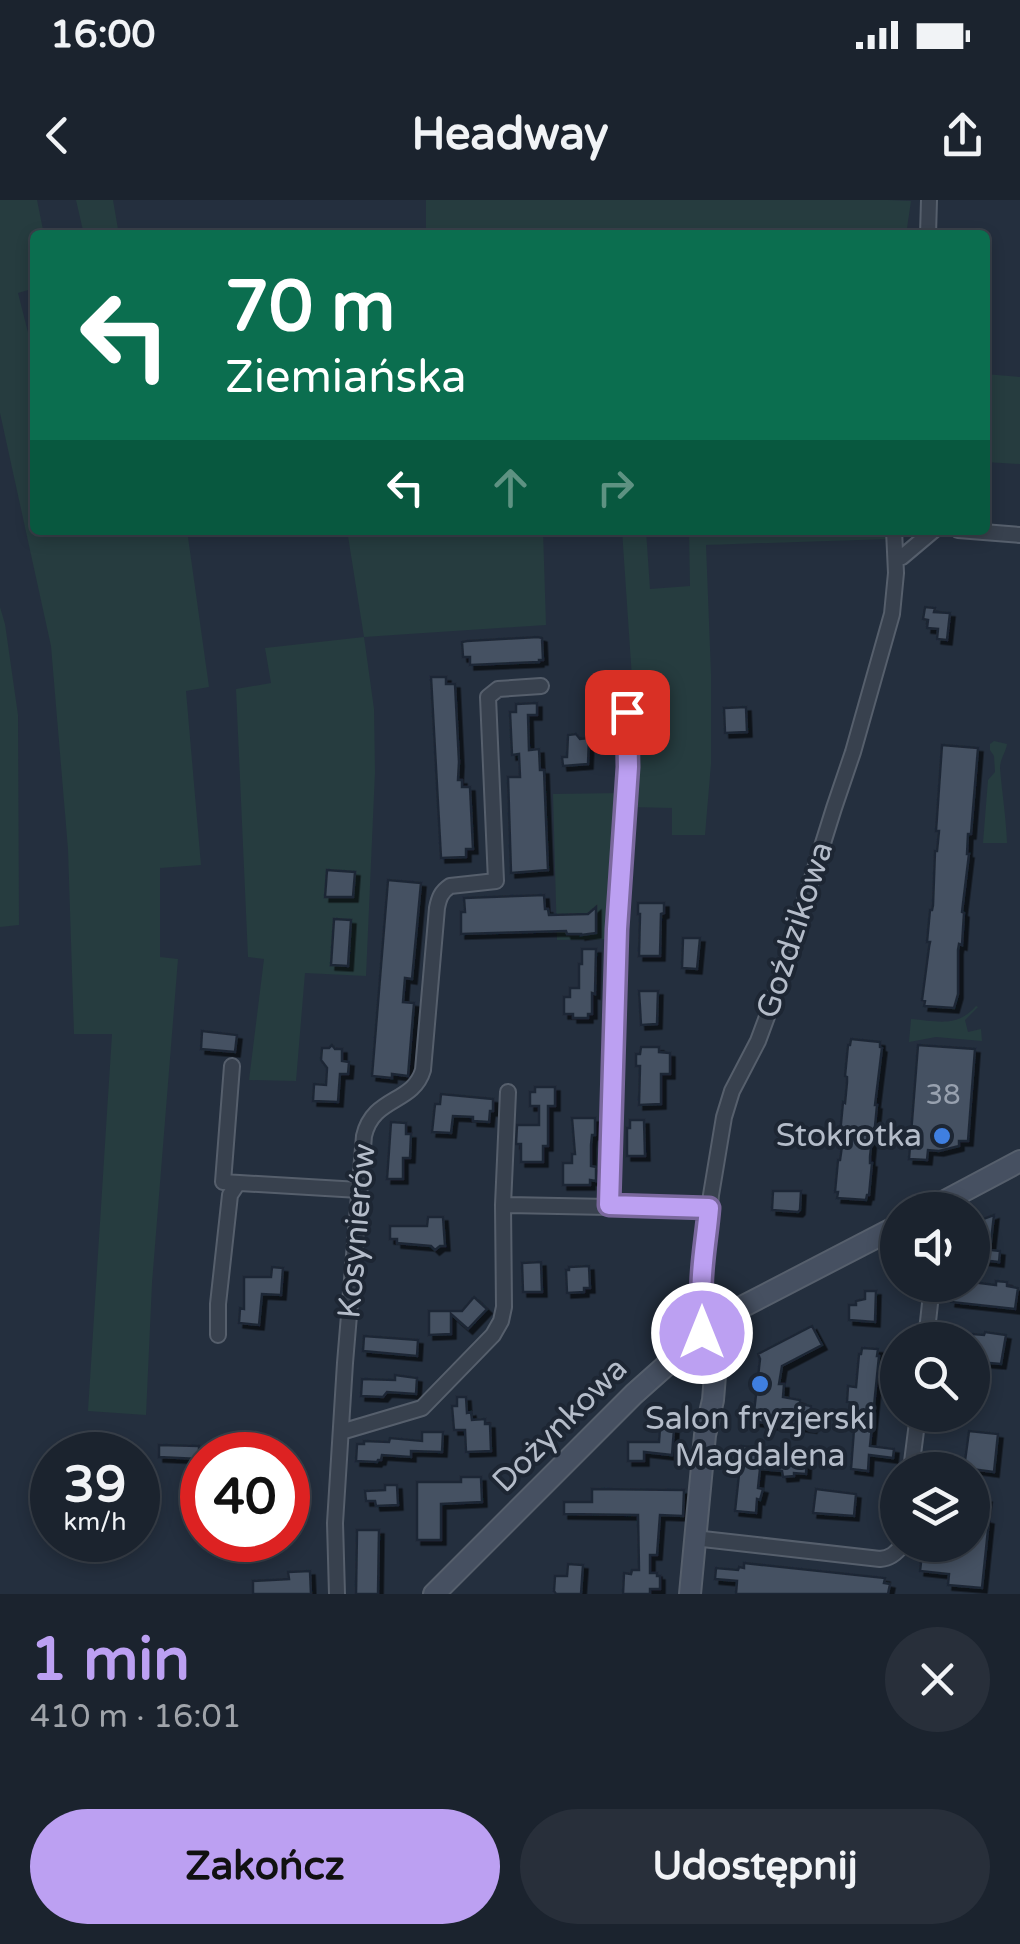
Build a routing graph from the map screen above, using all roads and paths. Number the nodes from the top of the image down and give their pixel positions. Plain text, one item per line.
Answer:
1 (929, 200) edge
2 (928, 230) edge
3 (990, 533) edge
4 (894, 535) edge
5 (928, 535) edge
6 (1020, 535) edge
7 (896, 559) junction
8 (541, 686) dead end
9 (627, 712) dead end
10 (232, 1066) dead end
11 (508, 1092) dead end
12 (1020, 1161) edge
13 (230, 1182) junction
14 (358, 1190) junction
15 (962, 1192) edge
16 (503, 1205) junction
17 (609, 1205) junction
18 (709, 1208) junction
19 (880, 1235) edge
20 (707, 1329) junction
21 (218, 1335) dead end
22 (680, 1352) junction
23 (702, 1366) junction
24 (340, 1432) junction
25 (705, 1435) junction
26 (694, 1538) junction
27 (880, 1559) edge
28 (337, 1594) edge
29 (434, 1594) edge
30 (690, 1594) edge

1 - 2 street
3 - 6 street
4 - 7 street, Goździkowa
5 - 7 street
7 - 18 street, Goździkowa
8 - 14 street, Kosynierów
9 - 17 street
10 - 13 street
11 - 16 street
12 - 15 street
13 - 14 street
13 - 21 street
14 - 24 street, Kosynierów
16 - 17 street
16 - 24 street
17 - 18 street
18 - 20 street, Goździkowa
19 - 20 street, Dożynkowa
20 - 22 street, Dożynkowa
20 - 23 street
20 - 25 street
22 - 23 street
22 - 29 street, Dożynkowa
23 - 25 street
24 - 28 street, Kosynierów
25 - 26 street
26 - 27 street
26 - 30 street

